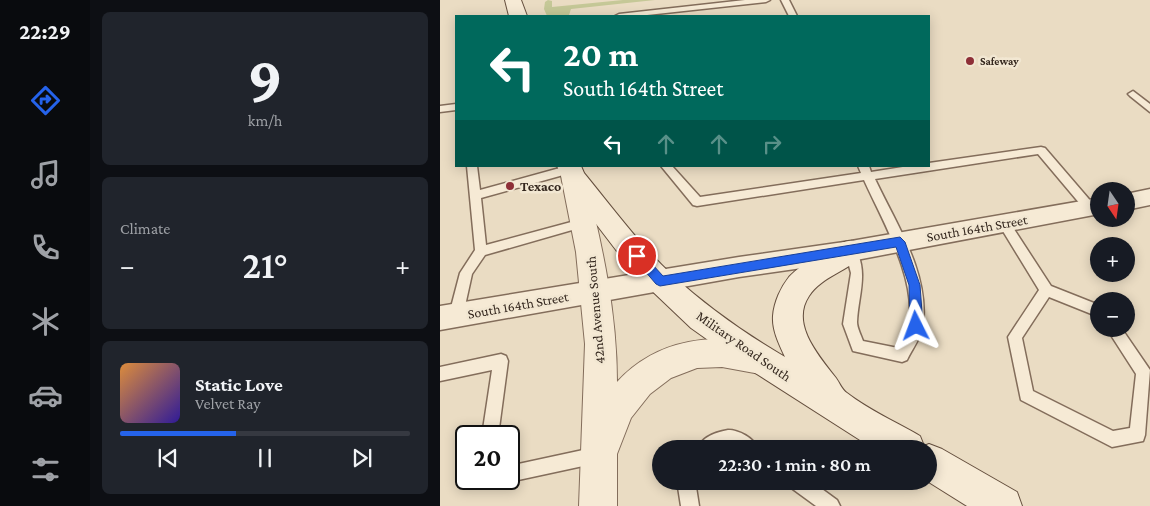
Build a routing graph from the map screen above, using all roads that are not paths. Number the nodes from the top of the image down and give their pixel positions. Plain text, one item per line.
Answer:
1 (766, 0) edge
2 (785, 0) edge
3 (628, 15) edge
4 (792, 15) edge
5 (1133, 94) dead end
6 (455, 107) edge
7 (440, 109) edge
8 (1150, 109) edge
9 (930, 163) edge
10 (472, 167) edge
11 (667, 167) edge
12 (898, 167) edge
13 (571, 171) edge
14 (865, 171) edge
15 (476, 195) junction
16 (1150, 197) edge
17 (1135, 200) edge
18 (1090, 203) edge
19 (1090, 208) edge
20 (594, 219) junction
21 (1004, 223) junction
22 (900, 242) junction
23 (481, 251) junction
24 (851, 251) junction
25 (660, 281) junction
26 (1046, 290) junction
27 (596, 292) junction
28 (1090, 307) edge
29 (448, 317) edge
30 (1119, 337) edge
31 (760, 359) junction
32 (440, 374) edge
33 (837, 407) junction
34 (492, 425) edge
35 (719, 440) edge
36 (738, 440) edge
37 (892, 440) edge
38 (599, 454) junction
39 (937, 467) edge
40 (520, 472) edge
41 (687, 490) edge
42 (809, 490) edge
43 (598, 506) edge
44 (690, 506) edge
45 (831, 506) edge
46 (1003, 506) edge

1 - 3 lane
2 - 4 lane
5 - 8 lane
6 - 7 lane
9 - 18 lane
10 - 15 lane
11 - 14 lane
12 - 14 lane
13 - 15 lane
13 - 20 main road, 42nd Avenue South
14 - 22 lane
15 - 23 lane
16 - 17 street
19 - 21 street, South 164th Street
20 - 23 lane
20 - 25 main road, Military Road South
20 - 27 main road, 42nd Avenue South
21 - 22 street, South 164th Street
21 - 26 lane
22 - 24 street, South 164th Street
22 - 24 lane
23 - 29 lane
24 - 25 street, South 164th Street
24 - 33 main road
25 - 27 street, South 164th Street
25 - 31 main road, Military Road South
26 - 28 lane
26 - 30 lane
27 - 29 street, South 164th Street
27 - 38 main road, 42nd Avenue South
31 - 33 main road, Military Road South
31 - 38 main road
32 - 34 lane
33 - 37 main road, Military Road South
35 - 36 lane
38 - 40 lane
38 - 43 main road, 42nd Avenue South
39 - 46 main road
41 - 44 lane
42 - 45 lane

